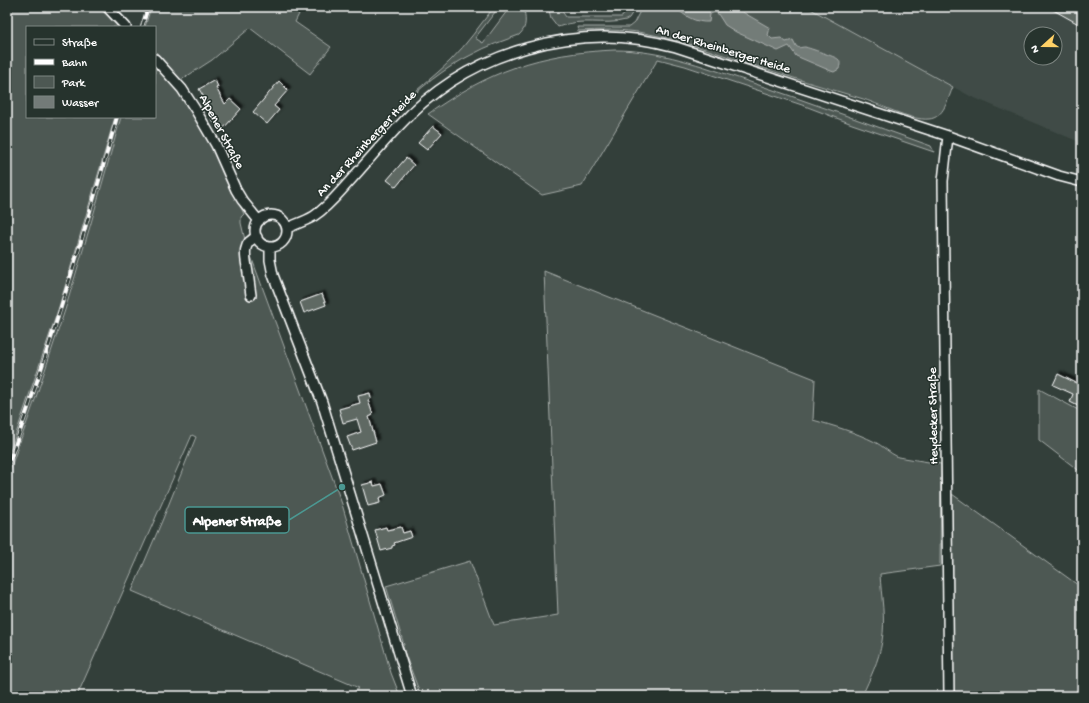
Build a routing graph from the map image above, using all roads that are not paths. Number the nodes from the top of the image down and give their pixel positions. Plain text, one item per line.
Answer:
1 (107, 7) edge
2 (125, 26) edge
3 (156, 60) edge
4 (948, 136) junction
5 (1082, 182) edge
6 (259, 221) junction
7 (287, 228) junction
8 (257, 237) junction
9 (270, 246) junction
10 (251, 295) dead end
11 (412, 696) edge
12 (949, 696) edge

1 - 2 street
3 - 6 street, Alpener Straße
4 - 5 street, An der Rheinberger Heide
4 - 7 street, An der Rheinberger Heide
4 - 12 street, Heydecker Straße
6 - 7 street
6 - 8 street
7 - 9 street
8 - 9 street
8 - 10 street
9 - 11 street

